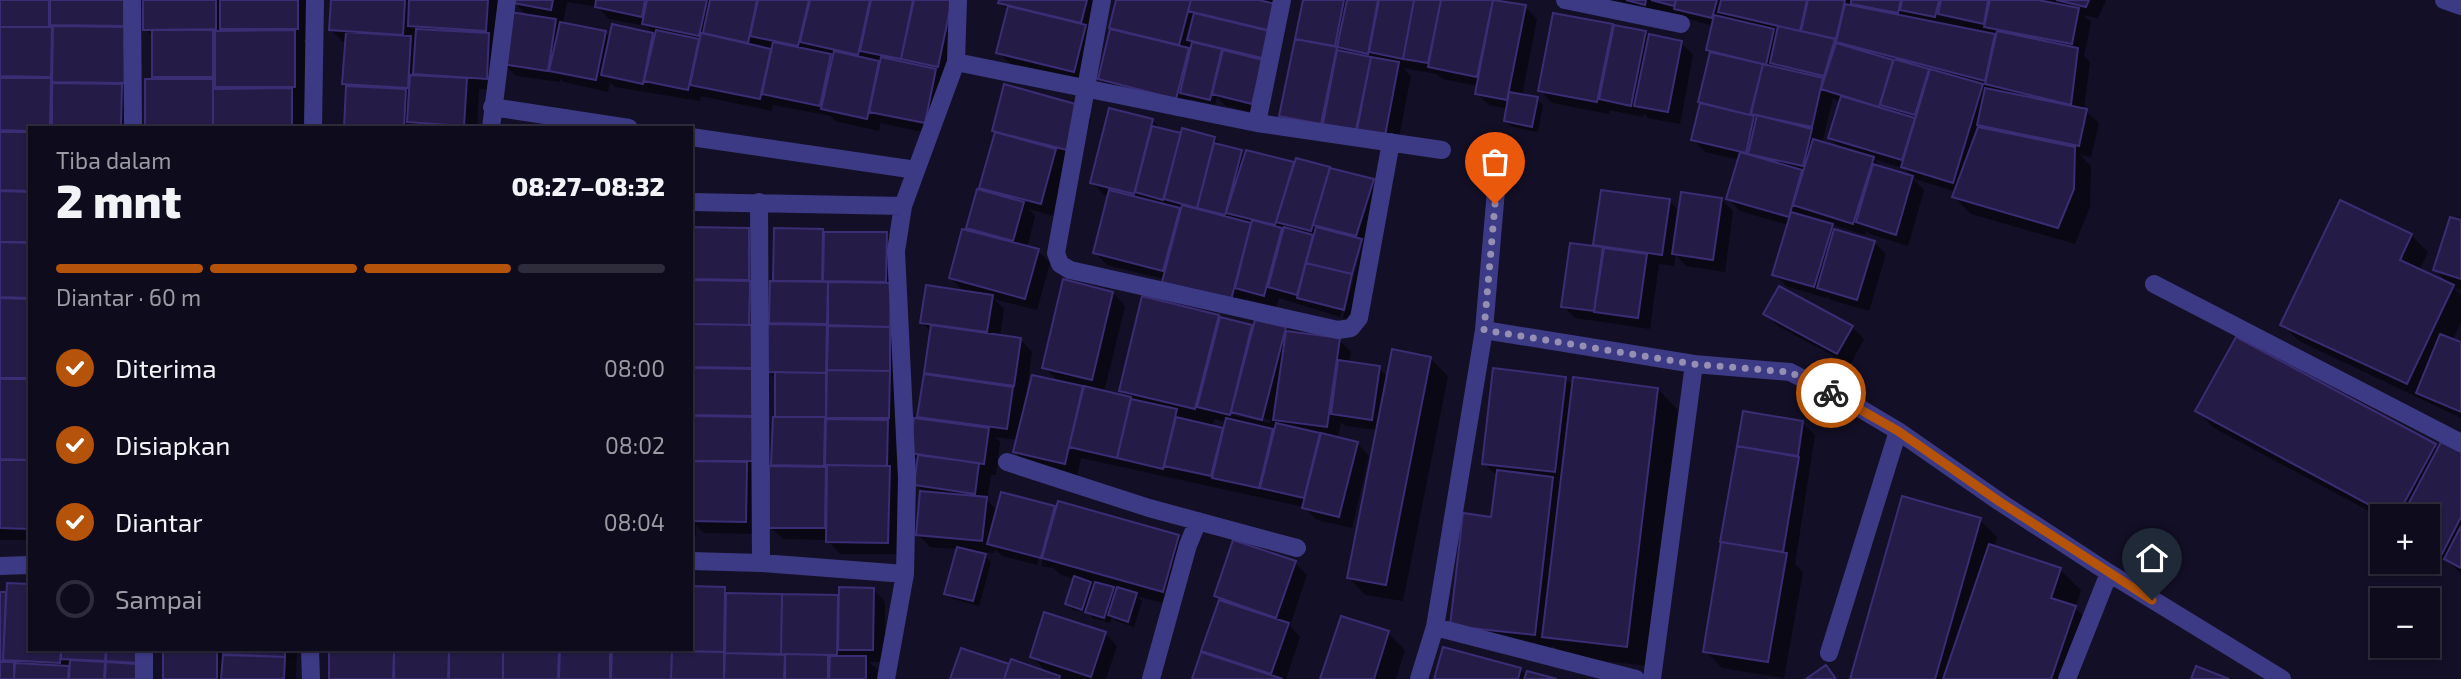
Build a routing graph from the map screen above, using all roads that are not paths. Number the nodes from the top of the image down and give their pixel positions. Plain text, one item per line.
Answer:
1 (132, 0) edge
2 (314, 0) edge
3 (507, 0) edge
4 (958, 0) edge
5 (1102, 0) edge
6 (1282, 0) edge
7 (1565, 0) edge
8 (2444, 0) edge
9 (2461, 6) edge
10 (1681, 24) dead end
11 (957, 62) junction
12 (1085, 89) junction
13 (492, 107) junction
14 (1257, 123) junction
15 (133, 126) edge
16 (313, 126) edge
17 (491, 126) edge
18 (616, 126) edge
19 (693, 137) edge
20 (1391, 142) junction
21 (1442, 150) dead end
22 (916, 170) junction
23 (1497, 179) dead end
24 (693, 202) edge
25 (759, 202) junction
26 (903, 206) junction
27 (2154, 284) dead end
28 (1484, 330) junction
29 (1693, 364) junction
30 (1898, 431) junction
31 (2461, 443) edge
32 (1007, 462) dead end
33 (1198, 520) junction
34 (1297, 548) dead end
35 (693, 561) edge
36 (761, 563) junction
37 (28, 565) edge
38 (0, 566) edge
39 (2109, 573) junction
40 (905, 574) junction
41 (1435, 627) junction
42 (144, 651) edge
43 (310, 651) edge
44 (1829, 653) dead end
45 (144, 679) edge
46 (311, 679) edge
47 (886, 679) edge
48 (1151, 679) edge
49 (1419, 679) edge
50 (1636, 679) edge
51 (1652, 679) edge
52 (2067, 679) edge
53 (2282, 679) edge

1 - 15 street
2 - 16 street
3 - 13 street
4 - 11 street
5 - 12 street
6 - 14 street
7 - 10 street
8 - 9 street
11 - 12 street
11 - 22 street
12 - 14 street
12 - 20 street
13 - 17 street
13 - 18 street
14 - 20 street
19 - 22 street
20 - 21 street
22 - 26 street
23 - 28 street
24 - 25 street
25 - 26 street
25 - 36 street
26 - 40 street
27 - 31 street
28 - 29 street
28 - 41 street
29 - 30 street
29 - 51 street
30 - 39 street
30 - 44 street
32 - 33 street
33 - 34 street
33 - 48 street
35 - 36 street
36 - 40 street
37 - 38 street
39 - 52 street
39 - 53 street
40 - 47 street
41 - 49 street
41 - 50 street
42 - 45 street
43 - 46 street

